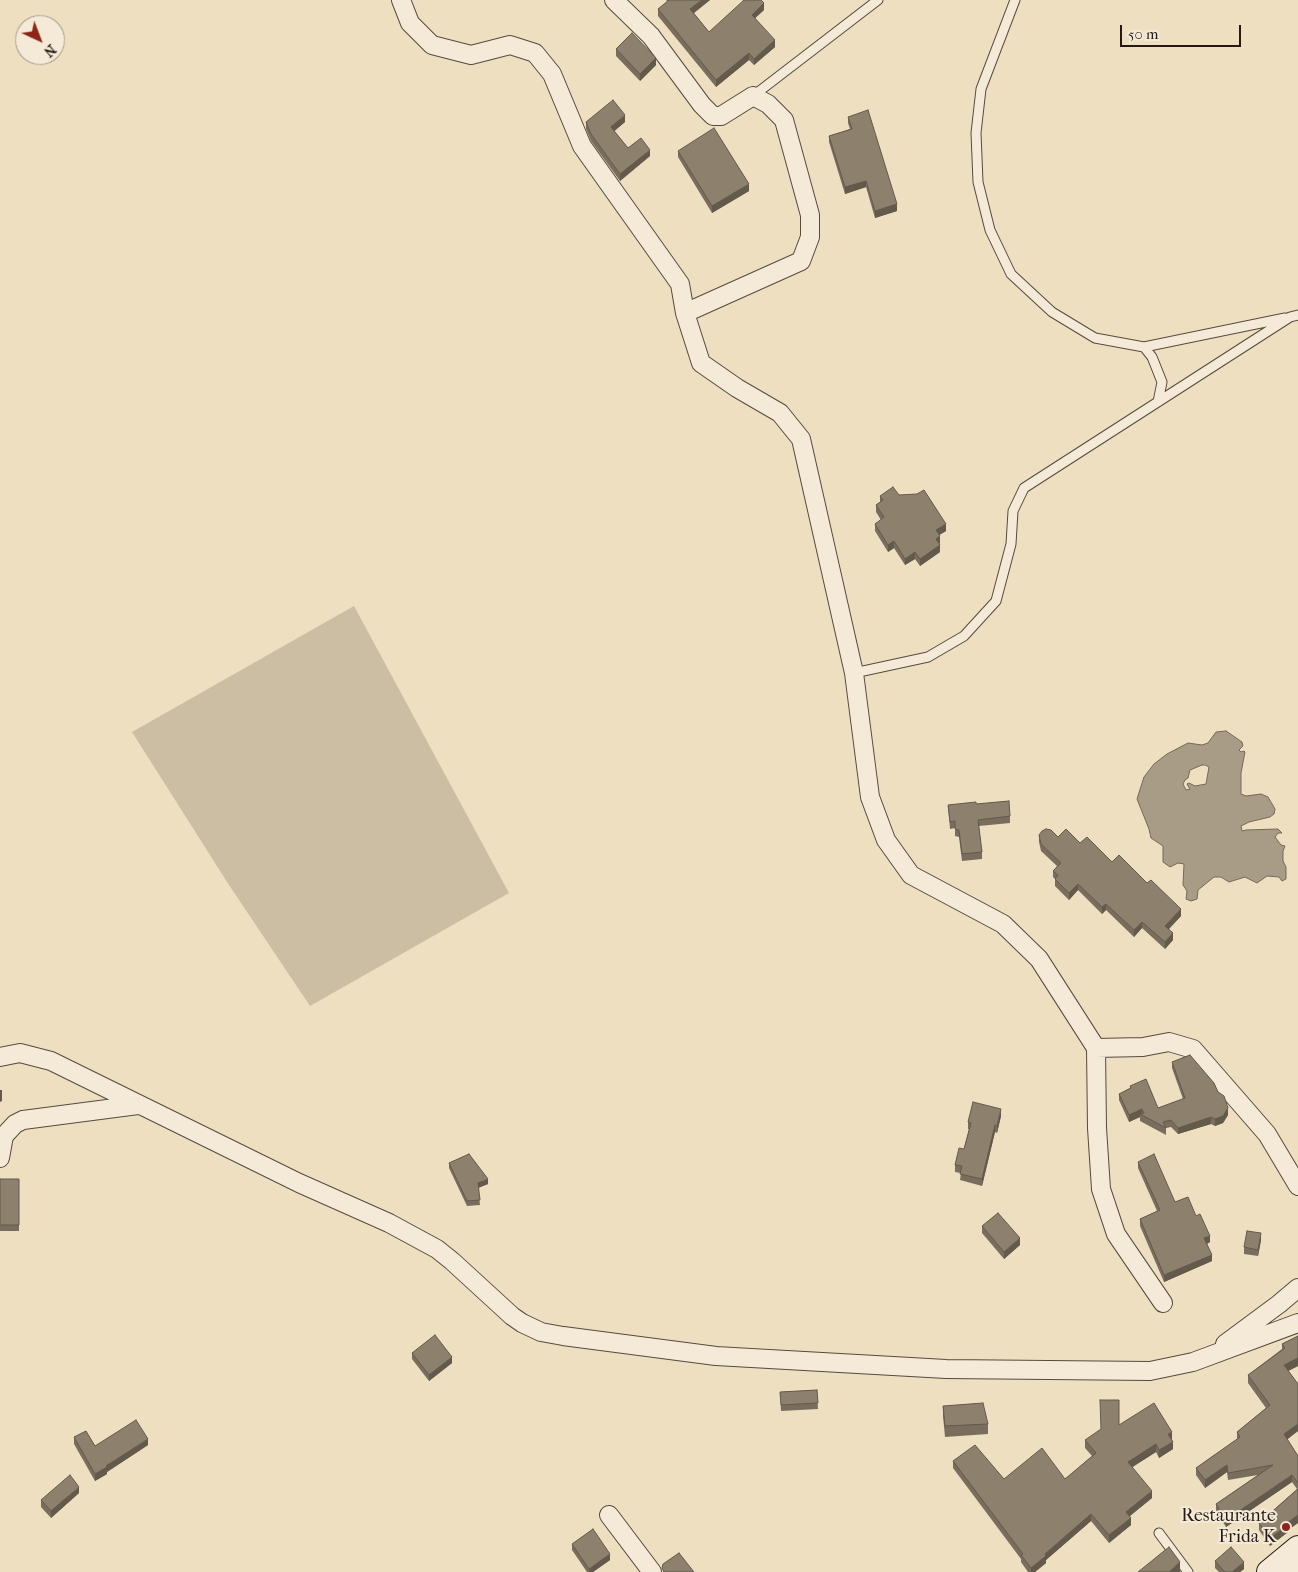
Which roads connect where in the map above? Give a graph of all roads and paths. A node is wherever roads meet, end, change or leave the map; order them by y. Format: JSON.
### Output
{"nodes":[{"id":1,"x":401,"y":0,"type":"edge"},
{"id":2,"x":614,"y":0,"type":"edge"},
{"id":3,"x":878,"y":0,"type":"edge"},
{"id":4,"x":1015,"y":0,"type":"edge"},
{"id":5,"x":753,"y":96,"type":"junction"},
{"id":6,"x":685,"y":313,"type":"junction"},
{"id":7,"x":1294,"y":316,"type":"edge"},
{"id":8,"x":1144,"y":347,"type":"junction"},
{"id":9,"x":1158,"y":402,"type":"junction"},
{"id":10,"x":854,"y":673,"type":"junction"},
{"id":11,"x":1096,"y":1048,"type":"junction"},
{"id":12,"x":0,"y":1058,"type":"edge"},
{"id":13,"x":138,"y":1105,"type":"junction"},
{"id":14,"x":0,"y":1158,"type":"edge"},
{"id":15,"x":1298,"y":1186,"type":"edge"},
{"id":16,"x":1298,"y":1288,"type":"edge"},
{"id":17,"x":1163,"y":1303,"type":"dead end"},
{"id":18,"x":1298,"y":1323,"type":"edge"},
{"id":19,"x":1208,"y":1356,"type":"junction"},
{"id":20,"x":609,"y":1515,"type":"dead end"},
{"id":21,"x":1159,"y":1534,"type":"dead end"},
{"id":22,"x":1295,"y":1559,"type":"edge"},
{"id":23,"x":652,"y":1572,"type":"edge"},
{"id":24,"x":1188,"y":1572,"type":"edge"},
{"id":25,"x":1269,"y":1572,"type":"edge"}],
"edges":[{"from":1,"to":6,"type":"street"},
{"from":2,"to":5,"type":"street"},
{"from":3,"to":5,"type":"lane"},
{"from":4,"to":8,"type":"lane"},
{"from":5,"to":6,"type":"street"},
{"from":6,"to":10,"type":"street"},
{"from":7,"to":8,"type":"lane"},
{"from":7,"to":9,"type":"lane"},
{"from":8,"to":9,"type":"lane"},
{"from":9,"to":10,"type":"lane"},
{"from":10,"to":11,"type":"street"},
{"from":11,"to":15,"type":"street"},
{"from":11,"to":17,"type":"street"},
{"from":12,"to":13,"type":"street"},
{"from":13,"to":14,"type":"street"},
{"from":13,"to":19,"type":"street"},
{"from":16,"to":19,"type":"street"},
{"from":18,"to":19,"type":"street"},
{"from":20,"to":23,"type":"street"},
{"from":21,"to":24,"type":"lane"},
{"from":22,"to":25,"type":"main road"}]}
